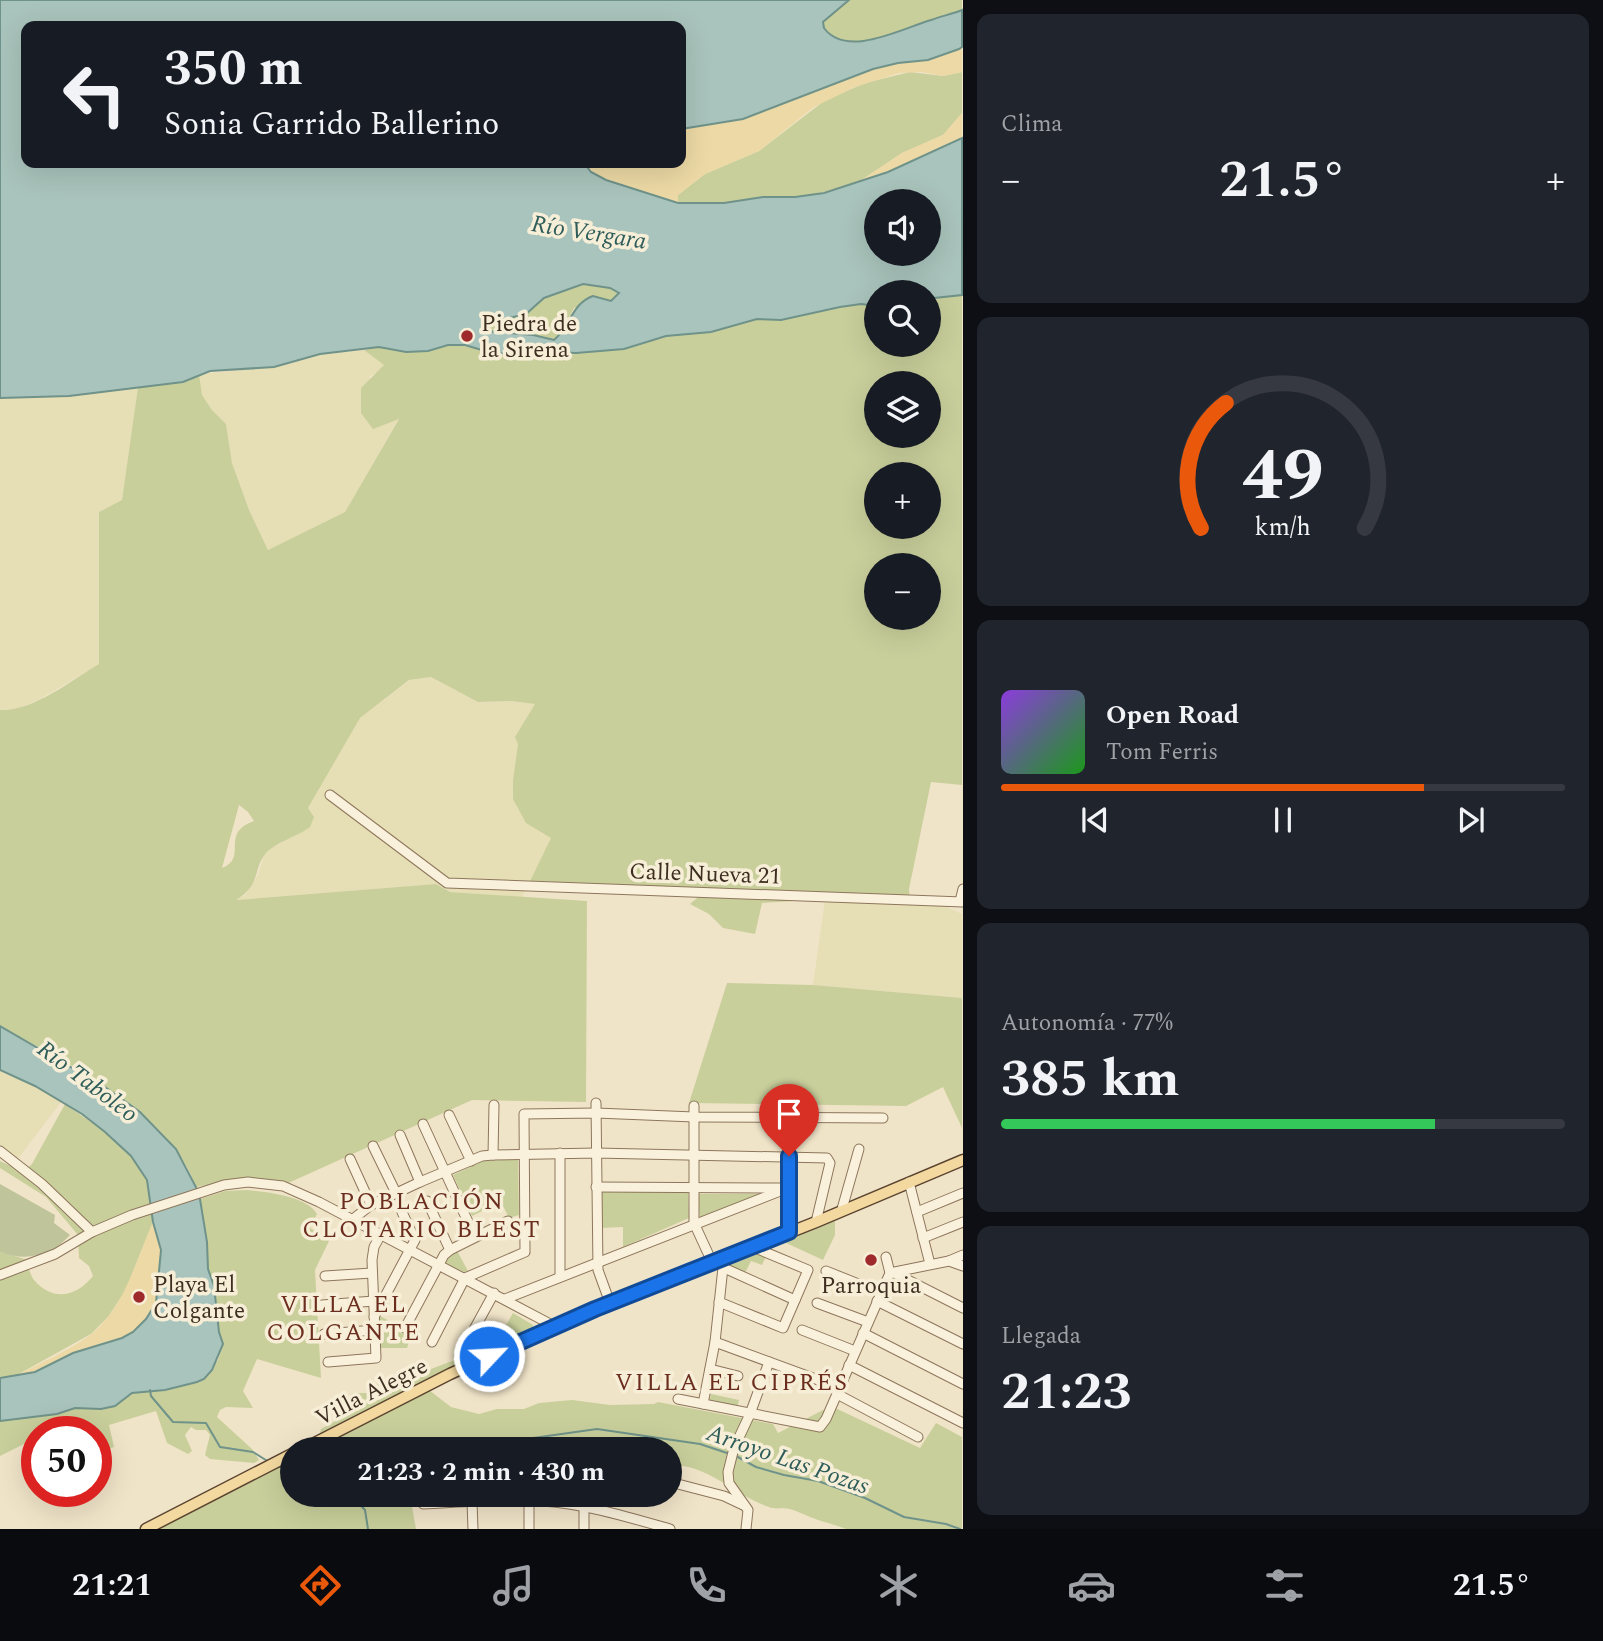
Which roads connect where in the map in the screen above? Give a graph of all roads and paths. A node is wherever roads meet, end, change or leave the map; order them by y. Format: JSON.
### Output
{"nodes":[{"id":1,"x":330,"y":794,"type":"dead end"},
{"id":2,"x":962,"y":889,"type":"edge"},
{"id":3,"x":961,"y":902,"type":"edge"},
{"id":4,"x":494,"y":1105,"type":"dead end"},
{"id":5,"x":694,"y":1105,"type":"dead end"},
{"id":6,"x":596,"y":1108,"type":"junction"},
{"id":7,"x":449,"y":1115,"type":"dead end"},
{"id":8,"x":694,"y":1117,"type":"junction"},
{"id":9,"x":789,"y":1118,"type":"junction"},
{"id":10,"x":883,"y":1118,"type":"dead end"},
{"id":11,"x":423,"y":1124,"type":"dead end"},
{"id":12,"x":400,"y":1135,"type":"dead end"},
{"id":13,"x":373,"y":1146,"type":"dead end"},
{"id":14,"x":859,"y":1149,"type":"dead end"},
{"id":15,"x":0,"y":1151,"type":"edge"},
{"id":16,"x":560,"y":1153,"type":"junction"},
{"id":17,"x":596,"y":1153,"type":"junction"},
{"id":18,"x":494,"y":1154,"type":"junction"},
{"id":19,"x":524,"y":1154,"type":"junction"},
{"id":20,"x":693,"y":1154,"type":"junction"},
{"id":21,"x":789,"y":1156,"type":"junction"},
{"id":22,"x":350,"y":1159,"type":"dead end"},
{"id":23,"x":962,"y":1160,"type":"edge"},
{"id":24,"x":471,"y":1161,"type":"junction"},
{"id":25,"x":445,"y":1171,"type":"junction"},
{"id":26,"x":420,"y":1182,"type":"junction"},
{"id":27,"x":909,"y":1182,"type":"junction"},
{"id":28,"x":596,"y":1187,"type":"junction"},
{"id":29,"x":788,"y":1188,"type":"junction"},
{"id":30,"x":693,"y":1189,"type":"junction"},
{"id":31,"x":396,"y":1193,"type":"junction"},
{"id":32,"x":962,"y":1193,"type":"edge"},
{"id":33,"x":427,"y":1202,"type":"dead end"},
{"id":34,"x":371,"y":1205,"type":"junction"},
{"id":35,"x":842,"y":1209,"type":"junction"},
{"id":36,"x":402,"y":1212,"type":"dead end"},
{"id":37,"x":917,"y":1212,"type":"junction"},
{"id":38,"x":353,"y":1219,"type":"junction"},
{"id":39,"x":508,"y":1221,"type":"dead end"},
{"id":40,"x":816,"y":1222,"type":"junction"},
{"id":41,"x":962,"y":1222,"type":"edge"},
{"id":42,"x":694,"y":1223,"type":"junction"},
{"id":43,"x":92,"y":1232,"type":"junction"},
{"id":44,"x":789,"y":1232,"type":"junction"},
{"id":45,"x":381,"y":1234,"type":"junction"},
{"id":46,"x":475,"y":1237,"type":"junction"},
{"id":47,"x":923,"y":1238,"type":"junction"},
{"id":48,"x":753,"y":1247,"type":"junction"},
{"id":49,"x":412,"y":1250,"type":"junction"},
{"id":50,"x":450,"y":1250,"type":"junction"},
{"id":51,"x":962,"y":1255,"type":"edge"},
{"id":52,"x":886,"y":1257,"type":"dead end"},
{"id":53,"x":598,"y":1261,"type":"junction"},
{"id":54,"x":949,"y":1261,"type":"junction"},
{"id":55,"x":712,"y":1262,"type":"junction"},
{"id":56,"x":724,"y":1263,"type":"junction"},
{"id":57,"x":438,"y":1264,"type":"junction"},
{"id":58,"x":930,"y":1264,"type":"junction"},
{"id":59,"x":962,"y":1266,"type":"edge"},
{"id":60,"x":826,"y":1271,"type":"dead end"},
{"id":61,"x":372,"y":1273,"type":"junction"},
{"id":62,"x":892,"y":1273,"type":"junction"},
{"id":63,"x":0,"y":1275,"type":"edge"},
{"id":64,"x":325,"y":1276,"type":"dead end"},
{"id":65,"x":560,"y":1276,"type":"junction"},
{"id":66,"x":465,"y":1278,"type":"junction"},
{"id":67,"x":494,"y":1293,"type":"junction"},
{"id":68,"x":879,"y":1297,"type":"junction"},
{"id":69,"x":505,"y":1299,"type":"junction"},
{"id":70,"x":795,"y":1300,"type":"junction"},
{"id":71,"x":374,"y":1301,"type":"junction"},
{"id":72,"x":719,"y":1302,"type":"junction"},
{"id":73,"x":610,"y":1303,"type":"junction"},
{"id":74,"x":817,"y":1303,"type":"dead end"},
{"id":75,"x":322,"y":1305,"type":"dead end"},
{"id":76,"x":962,"y":1308,"type":"edge"},
{"id":77,"x":374,"y":1317,"type":"junction"},
{"id":78,"x":868,"y":1322,"type":"junction"},
{"id":79,"x":554,"y":1326,"type":"junction"},
{"id":80,"x":405,"y":1328,"type":"dead end"},
{"id":81,"x":375,"y":1330,"type":"junction"},
{"id":82,"x":803,"y":1330,"type":"dead end"},
{"id":83,"x":863,"y":1333,"type":"junction"},
{"id":84,"x":324,"y":1334,"type":"dead end"},
{"id":85,"x":432,"y":1342,"type":"dead end"},
{"id":86,"x":715,"y":1342,"type":"junction"},
{"id":87,"x":962,"y":1344,"type":"edge"},
{"id":88,"x":855,"y":1351,"type":"junction"},
{"id":89,"x":460,"y":1357,"type":"dead end"},
{"id":90,"x":328,"y":1362,"type":"dead end"},
{"id":91,"x":769,"y":1362,"type":"junction"},
{"id":92,"x":849,"y":1365,"type":"junction"},
{"id":93,"x":710,"y":1369,"type":"junction"},
{"id":94,"x":738,"y":1376,"type":"dead end"},
{"id":95,"x":962,"y":1384,"type":"edge"},
{"id":96,"x":838,"y":1391,"type":"junction"},
{"id":97,"x":678,"y":1399,"type":"dead end"},
{"id":98,"x":703,"y":1404,"type":"junction"},
{"id":99,"x":750,"y":1414,"type":"junction"},
{"id":100,"x":962,"y":1423,"type":"edge"},
{"id":101,"x":327,"y":1437,"type":"edge"},
{"id":102,"x":918,"y":1437,"type":"dead end"},
{"id":103,"x":280,"y":1460,"type":"edge"},
{"id":104,"x":682,"y":1485,"type":"edge"},
{"id":105,"x":744,"y":1505,"type":"junction"},
{"id":106,"x":472,"y":1507,"type":"edge"},
{"id":107,"x":529,"y":1507,"type":"edge"},
{"id":108,"x":584,"y":1507,"type":"edge"},
{"id":109,"x":588,"y":1507,"type":"edge"},
{"id":110,"x":146,"y":1529,"type":"edge"},
{"id":111,"x":472,"y":1529,"type":"edge"},
{"id":112,"x":529,"y":1529,"type":"edge"},
{"id":113,"x":584,"y":1529,"type":"edge"},
{"id":114,"x":670,"y":1529,"type":"edge"},
{"id":115,"x":746,"y":1529,"type":"edge"}],
"edges":[{"from":1,"to":3,"type":"street","name":"Calle Nueva 21"},
{"from":2,"to":3,"type":"street"},
{"from":4,"to":18,"type":"street"},
{"from":5,"to":8,"type":"street"},
{"from":6,"to":8,"type":"street"},
{"from":6,"to":17,"type":"street"},
{"from":6,"to":19,"type":"street"},
{"from":7,"to":24,"type":"street"},
{"from":8,"to":9,"type":"street"},
{"from":8,"to":20,"type":"street"},
{"from":9,"to":10,"type":"street"},
{"from":9,"to":21,"type":"street"},
{"from":11,"to":25,"type":"street"},
{"from":12,"to":26,"type":"street"},
{"from":13,"to":31,"type":"street"},
{"from":14,"to":35,"type":"street"},
{"from":15,"to":43,"type":"street"},
{"from":16,"to":17,"type":"street"},
{"from":16,"to":19,"type":"street"},
{"from":16,"to":65,"type":"street"},
{"from":17,"to":20,"type":"street"},
{"from":17,"to":28,"type":"street"},
{"from":18,"to":19,"type":"street"},
{"from":18,"to":24,"type":"street"},
{"from":19,"to":66,"type":"street"},
{"from":20,"to":21,"type":"street"},
{"from":20,"to":30,"type":"street"},
{"from":21,"to":29,"type":"street"},
{"from":21,"to":40,"type":"street"},
{"from":22,"to":34,"type":"street"},
{"from":23,"to":27,"type":"main road","name":"Villa Alegre"},
{"from":24,"to":25,"type":"street"},
{"from":25,"to":26,"type":"street"},
{"from":25,"to":46,"type":"street"},
{"from":26,"to":31,"type":"street"},
{"from":27,"to":35,"type":"main road","name":"Villa Alegre"},
{"from":27,"to":37,"type":"street"},
{"from":28,"to":30,"type":"street"},
{"from":28,"to":53,"type":"street"},
{"from":29,"to":30,"type":"street"},
{"from":29,"to":42,"type":"street"},
{"from":29,"to":44,"type":"street"},
{"from":30,"to":42,"type":"street"},
{"from":31,"to":34,"type":"street"},
{"from":32,"to":37,"type":"street"},
{"from":33,"to":50,"type":"street"},
{"from":34,"to":38,"type":"street"},
{"from":35,"to":40,"type":"main road","name":"Villa Alegre"},
{"from":36,"to":49,"type":"street"},
{"from":37,"to":47,"type":"street"},
{"from":38,"to":43,"type":"street"},
{"from":38,"to":45,"type":"street"},
{"from":39,"to":46,"type":"street"},
{"from":40,"to":44,"type":"main road","name":"Villa Alegre"},
{"from":41,"to":47,"type":"street"},
{"from":42,"to":53,"type":"street"},
{"from":42,"to":55,"type":"street"},
{"from":43,"to":63,"type":"street"},
{"from":44,"to":48,"type":"main road","name":"Villa Alegre"},
{"from":45,"to":49,"type":"street"},
{"from":45,"to":61,"type":"street"},
{"from":46,"to":50,"type":"street"},
{"from":47,"to":58,"type":"street"},
{"from":48,"to":56,"type":"main road","name":"Villa Alegre"},
{"from":48,"to":70,"type":"street"},
{"from":49,"to":57,"type":"street"},
{"from":49,"to":77,"type":"street"},
{"from":50,"to":57,"type":"street"},
{"from":51,"to":54,"type":"street"},
{"from":52,"to":62,"type":"street"},
{"from":53,"to":65,"type":"street"},
{"from":53,"to":73,"type":"street"},
{"from":54,"to":58,"type":"street"},
{"from":54,"to":59,"type":"street"},
{"from":55,"to":56,"type":"main road","name":"Villa Alegre"},
{"from":55,"to":73,"type":"main road","name":"Villa Alegre"},
{"from":56,"to":70,"type":"street"},
{"from":56,"to":72,"type":"street"},
{"from":57,"to":66,"type":"street"},
{"from":57,"to":80,"type":"street"},
{"from":58,"to":62,"type":"street"},
{"from":60,"to":68,"type":"street"},
{"from":61,"to":64,"type":"street"},
{"from":61,"to":71,"type":"street"},
{"from":62,"to":68,"type":"street"},
{"from":62,"to":76,"type":"street"},
{"from":65,"to":69,"type":"street"},
{"from":66,"to":67,"type":"street"},
{"from":66,"to":85,"type":"street"},
{"from":67,"to":69,"type":"street"},
{"from":67,"to":89,"type":"street"},
{"from":68,"to":78,"type":"street"},
{"from":68,"to":87,"type":"street"},
{"from":69,"to":79,"type":"street"},
{"from":70,"to":72,"type":"street"},
{"from":71,"to":75,"type":"street"},
{"from":71,"to":77,"type":"street"},
{"from":72,"to":86,"type":"street"},
{"from":73,"to":79,"type":"main road","name":"Villa Alegre"},
{"from":74,"to":78,"type":"street"},
{"from":77,"to":81,"type":"street"},
{"from":78,"to":83,"type":"street"},
{"from":79,"to":101,"type":"main road","name":"Villa Alegre"},
{"from":81,"to":84,"type":"street"},
{"from":81,"to":90,"type":"street"},
{"from":82,"to":88,"type":"street"},
{"from":83,"to":88,"type":"street"},
{"from":83,"to":95,"type":"street"},
{"from":86,"to":91,"type":"street"},
{"from":86,"to":93,"type":"street"},
{"from":88,"to":92,"type":"street"},
{"from":91,"to":96,"type":"street"},
{"from":91,"to":99,"type":"street"},
{"from":92,"to":96,"type":"street"},
{"from":92,"to":100,"type":"street"},
{"from":93,"to":94,"type":"street"},
{"from":93,"to":98,"type":"street"},
{"from":96,"to":99,"type":"street"},
{"from":96,"to":102,"type":"street"},
{"from":97,"to":98,"type":"street"},
{"from":98,"to":99,"type":"street"},
{"from":99,"to":105,"type":"street"},
{"from":103,"to":110,"type":"main road"},
{"from":104,"to":105,"type":"street"},
{"from":105,"to":115,"type":"street"},
{"from":106,"to":111,"type":"street"},
{"from":107,"to":112,"type":"street"},
{"from":108,"to":113,"type":"street"},
{"from":109,"to":114,"type":"street"}]}
